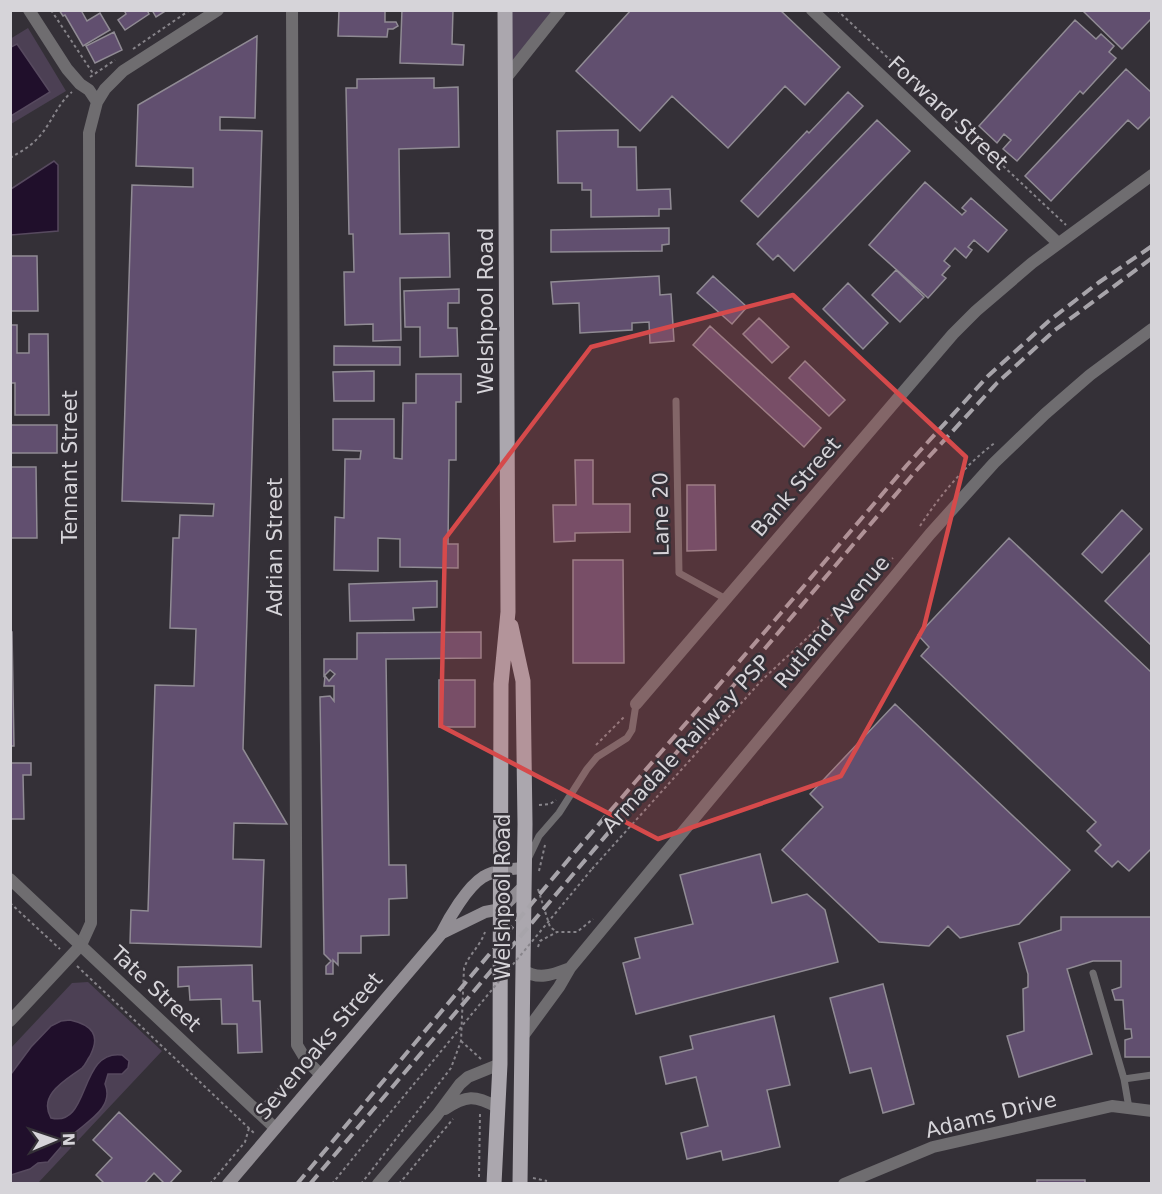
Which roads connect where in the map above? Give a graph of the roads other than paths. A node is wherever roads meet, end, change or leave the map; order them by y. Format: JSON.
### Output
{"nodes":[{"id":1,"x":29,"y":10,"type":"edge"},
{"id":2,"x":218,"y":10,"type":"edge"},
{"id":3,"x":292,"y":10,"type":"edge"},
{"id":4,"x":505,"y":10,"type":"edge"},
{"id":5,"x":560,"y":10,"type":"edge"},
{"id":6,"x":812,"y":10,"type":"edge"},
{"id":7,"x":506,"y":78,"type":"junction"},
{"id":8,"x":97,"y":102,"type":"junction"},
{"id":9,"x":1152,"y":175,"type":"edge"},
{"id":10,"x":1058,"y":243,"type":"junction"},
{"id":11,"x":1152,"y":329,"type":"edge"},
{"id":12,"x":676,"y":401,"type":"dead end"},
{"id":13,"x":726,"y":599,"type":"junction"},
{"id":14,"x":508,"y":612,"type":"junction"},
{"id":15,"x":636,"y":704,"type":"joint"},
{"id":16,"x":524,"y":868,"type":"junction"},
{"id":17,"x":501,"y":870,"type":"junction"},
{"id":18,"x":10,"y":879,"type":"edge"},
{"id":19,"x":530,"y":885,"type":"junction"},
{"id":20,"x":501,"y":909,"type":"junction"},
{"id":21,"x":441,"y":934,"type":"junction"},
{"id":22,"x":81,"y":945,"type":"junction"},
{"id":23,"x":570,"y":968,"type":"junction"},
{"id":24,"x":523,"y":970,"type":"junction"},
{"id":25,"x":1093,"y":973,"type":"dead end"},
{"id":26,"x":10,"y":1021,"type":"edge"},
{"id":27,"x":523,"y":1036,"type":"junction"},
{"id":28,"x":500,"y":1065,"type":"junction"},
{"id":29,"x":320,"y":1074,"type":"junction"},
{"id":30,"x":1152,"y":1076,"type":"edge"},
{"id":31,"x":1124,"y":1078,"type":"junction"},
{"id":32,"x":497,"y":1107,"type":"junction"},
{"id":33,"x":1129,"y":1108,"type":"junction"},
{"id":34,"x":1152,"y":1112,"type":"edge"},
{"id":35,"x":436,"y":1114,"type":"junction"},
{"id":36,"x":275,"y":1128,"type":"junction"},
{"id":37,"x":228,"y":1184,"type":"edge"},
{"id":38,"x":378,"y":1184,"type":"edge"},
{"id":39,"x":494,"y":1184,"type":"edge"},
{"id":40,"x":520,"y":1184,"type":"edge"},
{"id":41,"x":844,"y":1184,"type":"edge"}],
"edges":[{"from":1,"to":8,"type":"street"},
{"from":2,"to":8,"type":"street"},
{"from":3,"to":29,"type":"street","name":"Adrian Street"},
{"from":4,"to":7,"type":"main road","name":"Welshpool Road"},
{"from":5,"to":7,"type":"street"},
{"from":6,"to":10,"type":"street","name":"Forward Street"},
{"from":7,"to":14,"type":"main road","name":"Welshpool Road"},
{"from":8,"to":22,"type":"street","name":"Tennant Street"},
{"from":9,"to":10,"type":"street","name":"Bank Street"},
{"from":10,"to":13,"type":"street","name":"Bank Street"},
{"from":11,"to":23,"type":"street","name":"Rutland Avenue"},
{"from":12,"to":13,"type":"lane","name":"Lane 20"},
{"from":13,"to":15,"type":"street","name":"Bank Street"},
{"from":14,"to":16,"type":"main road","name":"Welshpool Road"},
{"from":14,"to":17,"type":"main road","name":"Welshpool Road"},
{"from":15,"to":16,"type":"lane","name":"Bank Street"},
{"from":16,"to":17,"type":"main road","name":"Sevenoaks Street"},
{"from":16,"to":19,"type":"main road","name":"Welshpool Road"},
{"from":17,"to":20,"type":"main road","name":"Welshpool Road"},
{"from":17,"to":21,"type":"main road","name":"Sevenoaks Street"},
{"from":18,"to":22,"type":"street","name":"Tate Street"},
{"from":19,"to":20,"type":"main road","name":"Sevenoaks Street"},
{"from":19,"to":24,"type":"main road","name":"Welshpool Road"},
{"from":20,"to":21,"type":"main road","name":"Sevenoaks Street"},
{"from":20,"to":28,"type":"main road","name":"Welshpool Road"},
{"from":21,"to":29,"type":"main road","name":"Sevenoaks Street"},
{"from":22,"to":26,"type":"street"},
{"from":22,"to":36,"type":"street","name":"Tate Street"},
{"from":23,"to":24,"type":"street"},
{"from":23,"to":27,"type":"street","name":"Rutland Avenue"},
{"from":24,"to":27,"type":"main road","name":"Welshpool Road"},
{"from":25,"to":31,"type":"lane"},
{"from":27,"to":40,"type":"main road","name":"Welshpool Road"},
{"from":28,"to":32,"type":"main road","name":"Welshpool Road"},
{"from":28,"to":35,"type":"street"},
{"from":29,"to":36,"type":"main road","name":"Sevenoaks Street"},
{"from":30,"to":31,"type":"lane"},
{"from":31,"to":33,"type":"lane"},
{"from":32,"to":35,"type":"street"},
{"from":32,"to":39,"type":"main road","name":"Welshpool Road"},
{"from":33,"to":34,"type":"street","name":"Adams Drive"},
{"from":33,"to":41,"type":"street","name":"Adams Drive"},
{"from":35,"to":38,"type":"street"},
{"from":36,"to":37,"type":"main road","name":"Sevenoaks Street"}]}
